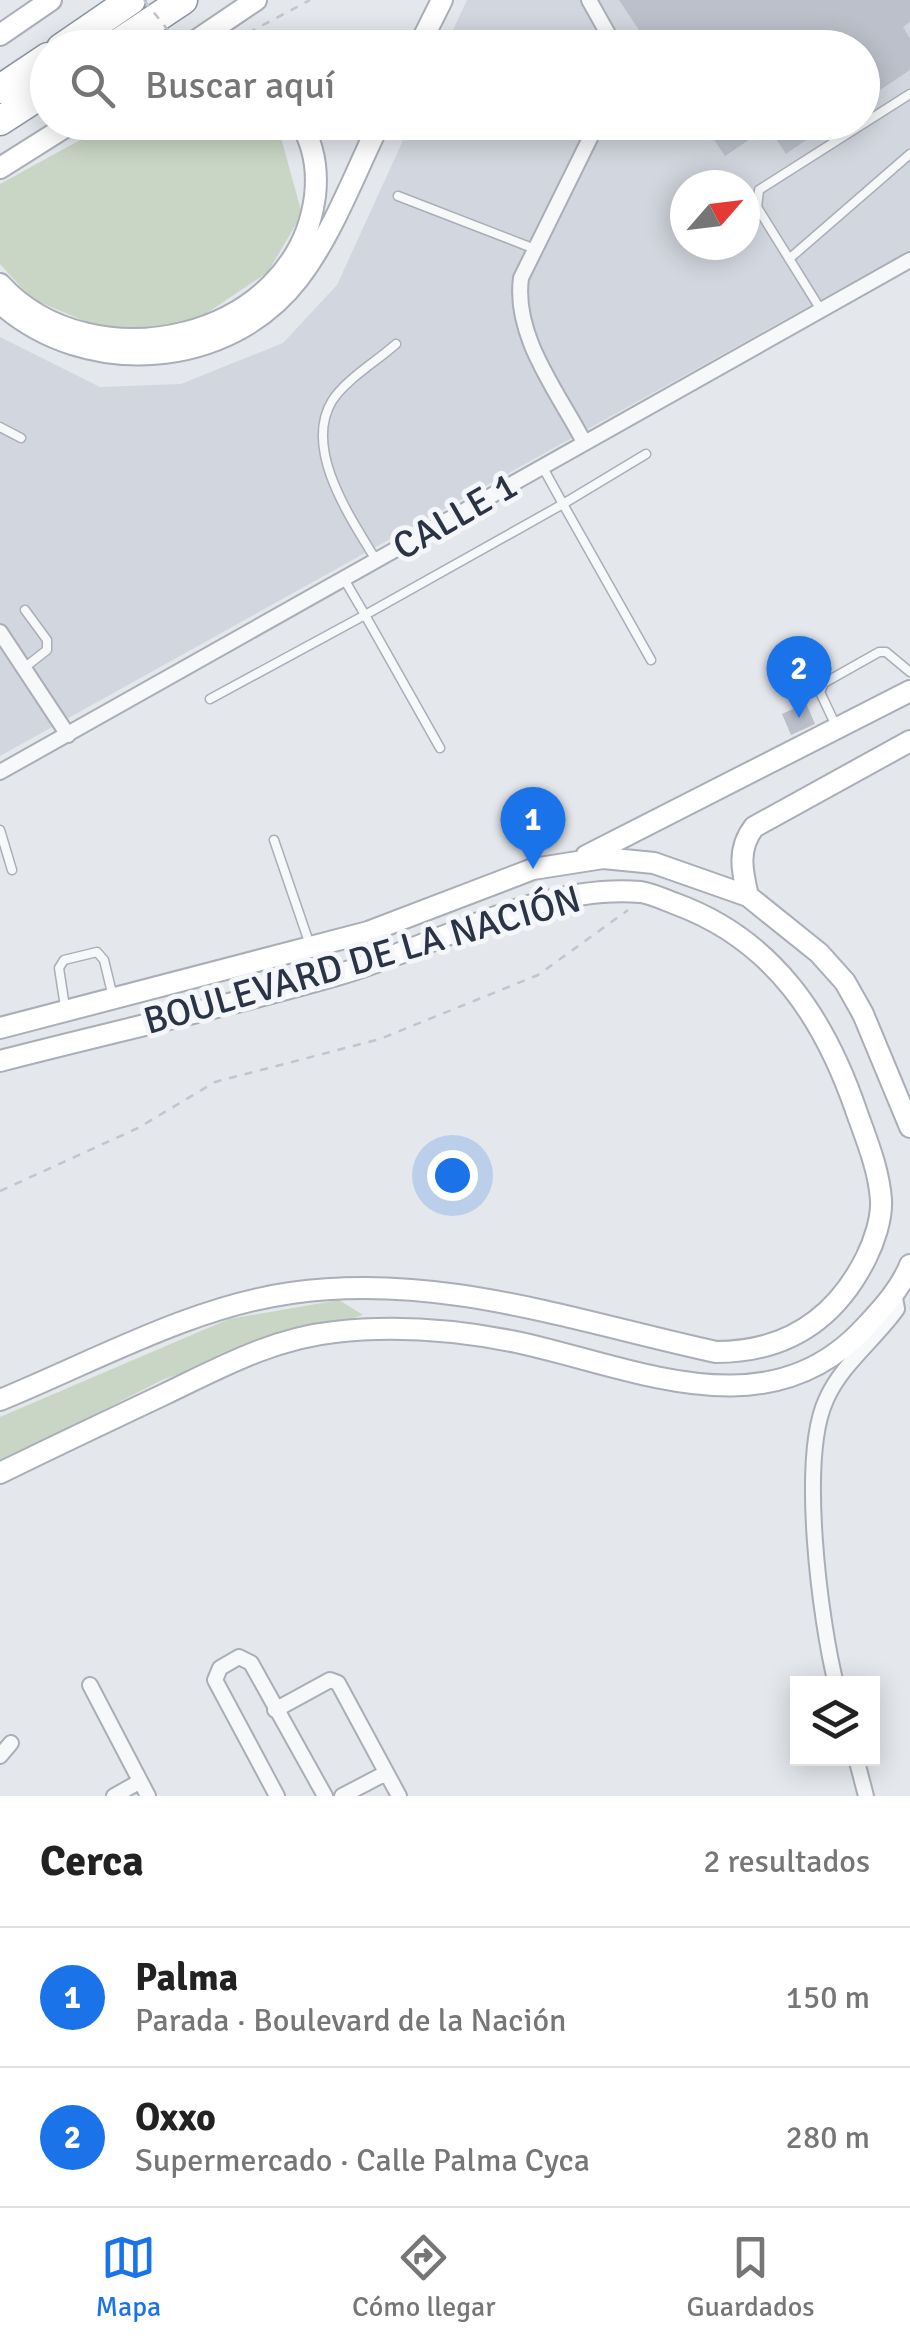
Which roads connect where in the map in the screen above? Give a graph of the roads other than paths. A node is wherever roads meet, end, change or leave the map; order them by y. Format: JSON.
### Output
{"nodes":[{"id":1,"x":51,"y":0,"type":"edge"},
{"id":2,"x":132,"y":0,"type":"edge"},
{"id":3,"x":182,"y":0,"type":"edge"},
{"id":4,"x":256,"y":0,"type":"edge"},
{"id":5,"x":442,"y":0,"type":"edge"},
{"id":6,"x":590,"y":0,"type":"edge"},
{"id":7,"x":88,"y":30,"type":"edge"},
{"id":8,"x":138,"y":30,"type":"edge"},
{"id":9,"x":210,"y":30,"type":"edge"},
{"id":10,"x":427,"y":30,"type":"edge"},
{"id":11,"x":606,"y":30,"type":"edge"},
{"id":12,"x":0,"y":35,"type":"edge"},
{"id":13,"x":30,"y":68,"type":"edge"},
{"id":14,"x":0,"y":88,"type":"edge"},
{"id":15,"x":910,"y":94,"type":"edge"},
{"id":16,"x":30,"y":102,"type":"edge"},
{"id":17,"x":880,"y":113,"type":"edge"},
{"id":18,"x":0,"y":121,"type":"edge"},
{"id":19,"x":44,"y":140,"type":"edge"},
{"id":20,"x":309,"y":140,"type":"edge"},
{"id":21,"x":371,"y":140,"type":"edge"},
{"id":22,"x":589,"y":140,"type":"edge"},
{"id":23,"x":838,"y":140,"type":"edge"},
{"id":24,"x":910,"y":154,"type":"edge"},
{"id":25,"x":0,"y":168,"type":"edge"},
{"id":26,"x":398,"y":196,"type":"dead end"},
{"id":27,"x":535,"y":248,"type":"junction"},
{"id":28,"x":789,"y":259,"type":"junction"},
{"id":29,"x":910,"y":260,"type":"edge"},
{"id":30,"x":0,"y":284,"type":"edge"},
{"id":31,"x":0,"y":304,"type":"edge"},
{"id":32,"x":821,"y":310,"type":"junction"},
{"id":33,"x":396,"y":344,"type":"dead end"},
{"id":34,"x":0,"y":426,"type":"edge"},
{"id":35,"x":21,"y":438,"type":"dead end"},
{"id":36,"x":584,"y":442,"type":"junction"},
{"id":37,"x":646,"y":454,"type":"dead end"},
{"id":38,"x":542,"y":466,"type":"junction"},
{"id":39,"x":564,"y":504,"type":"junction"},
{"id":40,"x":376,"y":560,"type":"junction"},
{"id":41,"x":344,"y":578,"type":"junction"},
{"id":42,"x":25,"y":610,"type":"dead end"},
{"id":43,"x":365,"y":616,"type":"junction"},
{"id":44,"x":0,"y":632,"type":"edge"},
{"id":45,"x":651,"y":660,"type":"dead end"},
{"id":46,"x":24,"y":668,"type":"junction"},
{"id":47,"x":910,"y":672,"type":"edge"},
{"id":48,"x":910,"y":691,"type":"edge"},
{"id":49,"x":210,"y":700,"type":"dead end"},
{"id":50,"x":837,"y":728,"type":"junction"},
{"id":51,"x":68,"y":734,"type":"junction"},
{"id":52,"x":910,"y":742,"type":"edge"},
{"id":53,"x":440,"y":748,"type":"dead end"},
{"id":54,"x":0,"y":772,"type":"edge"},
{"id":55,"x":0,"y":830,"type":"edge"},
{"id":56,"x":274,"y":840,"type":"dead end"},
{"id":57,"x":575,"y":861,"type":"junction"},
{"id":58,"x":12,"y":870,"type":"dead end"},
{"id":59,"x":748,"y":896,"type":"junction"},
{"id":60,"x":311,"y":949,"type":"junction"},
{"id":61,"x":113,"y":1000,"type":"junction"},
{"id":62,"x":66,"y":1012,"type":"junction"},
{"id":63,"x":0,"y":1028,"type":"edge"},
{"id":64,"x":121,"y":1030,"type":"junction"},
{"id":65,"x":0,"y":1061,"type":"edge"},
{"id":66,"x":910,"y":1127,"type":"edge"},
{"id":67,"x":910,"y":1265,"type":"edge"},
{"id":68,"x":894,"y":1292,"type":"junction"},
{"id":69,"x":0,"y":1400,"type":"edge"},
{"id":70,"x":0,"y":1473,"type":"edge"},
{"id":71,"x":835,"y":1676,"type":"edge"},
{"id":72,"x":90,"y":1685,"type":"dead end"},
{"id":73,"x":275,"y":1710,"type":"junction"},
{"id":74,"x":10,"y":1743,"type":"dead end"},
{"id":75,"x":0,"y":1756,"type":"edge"},
{"id":76,"x":858,"y":1766,"type":"edge"},
{"id":77,"x":386,"y":1773,"type":"junction"},
{"id":78,"x":140,"y":1782,"type":"junction"},
{"id":79,"x":114,"y":1796,"type":"edge"},
{"id":80,"x":148,"y":1796,"type":"edge"},
{"id":81,"x":277,"y":1796,"type":"edge"},
{"id":82,"x":325,"y":1796,"type":"edge"},
{"id":83,"x":342,"y":1796,"type":"edge"},
{"id":84,"x":398,"y":1796,"type":"edge"},
{"id":85,"x":866,"y":1796,"type":"edge"}],
"edges":[{"from":1,"to":12,"type":"main road"},
{"from":2,"to":7,"type":"highway"},
{"from":3,"to":8,"type":"highway"},
{"from":4,"to":9,"type":"main road"},
{"from":5,"to":10,"type":"main road"},
{"from":6,"to":11,"type":"street"},
{"from":13,"to":14,"type":"highway"},
{"from":15,"to":17,"type":"lane"},
{"from":16,"to":18,"type":"highway"},
{"from":19,"to":25,"type":"main road"},
{"from":20,"to":30,"type":"main road"},
{"from":21,"to":31,"type":"main road"},
{"from":22,"to":27,"type":"street"},
{"from":23,"to":28,"type":"lane"},
{"from":24,"to":28,"type":"lane"},
{"from":26,"to":27,"type":"lane"},
{"from":27,"to":36,"type":"street"},
{"from":28,"to":32,"type":"lane"},
{"from":29,"to":32,"type":"street","name":"CALLE 1"},
{"from":32,"to":36,"type":"street","name":"CALLE 1"},
{"from":33,"to":40,"type":"lane"},
{"from":34,"to":35,"type":"lane"},
{"from":36,"to":38,"type":"street","name":"CALLE 1"},
{"from":37,"to":39,"type":"lane"},
{"from":38,"to":39,"type":"lane"},
{"from":38,"to":40,"type":"street","name":"CALLE 1"},
{"from":39,"to":43,"type":"lane"},
{"from":39,"to":45,"type":"lane"},
{"from":40,"to":41,"type":"street","name":"CALLE 1"},
{"from":41,"to":43,"type":"lane"},
{"from":41,"to":51,"type":"street","name":"CALLE 1"},
{"from":42,"to":46,"type":"lane"},
{"from":43,"to":49,"type":"lane"},
{"from":43,"to":53,"type":"lane"},
{"from":44,"to":46,"type":"street"},
{"from":46,"to":51,"type":"street"},
{"from":47,"to":50,"type":"lane"},
{"from":48,"to":50,"type":"main road"},
{"from":50,"to":57,"type":"main road"},
{"from":51,"to":54,"type":"street","name":"CALLE 1"},
{"from":52,"to":59,"type":"main road"},
{"from":55,"to":58,"type":"lane"},
{"from":56,"to":60,"type":"lane"},
{"from":57,"to":59,"type":"main road","name":"BOULEVARD DE LA NACIÓN"},
{"from":57,"to":60,"type":"main road","name":"BOULEVARD DE LA NACIÓN"},
{"from":59,"to":66,"type":"main road","name":"BOULEVARD DE LA NACIÓN"},
{"from":60,"to":61,"type":"main road","name":"BOULEVARD DE LA NACIÓN"},
{"from":61,"to":62,"type":"main road","name":"BOULEVARD DE LA NACIÓN"},
{"from":61,"to":62,"type":"lane"},
{"from":61,"to":64,"type":"main road"},
{"from":62,"to":63,"type":"main road","name":"BOULEVARD DE LA NACIÓN"},
{"from":64,"to":65,"type":"main road","name":"BOULEVARD DE LA NACIÓN"},
{"from":64,"to":69,"type":"main road","name":"BOULEVARD DE LA NACIÓN"},
{"from":67,"to":68,"type":"main road"},
{"from":68,"to":70,"type":"main road"},
{"from":68,"to":71,"type":"street"},
{"from":72,"to":78,"type":"street"},
{"from":73,"to":77,"type":"street"},
{"from":73,"to":81,"type":"street"},
{"from":73,"to":82,"type":"street"},
{"from":74,"to":75,"type":"street"},
{"from":76,"to":85,"type":"street"},
{"from":77,"to":83,"type":"street"},
{"from":77,"to":84,"type":"street"},
{"from":78,"to":79,"type":"street"},
{"from":78,"to":80,"type":"street"}]}
